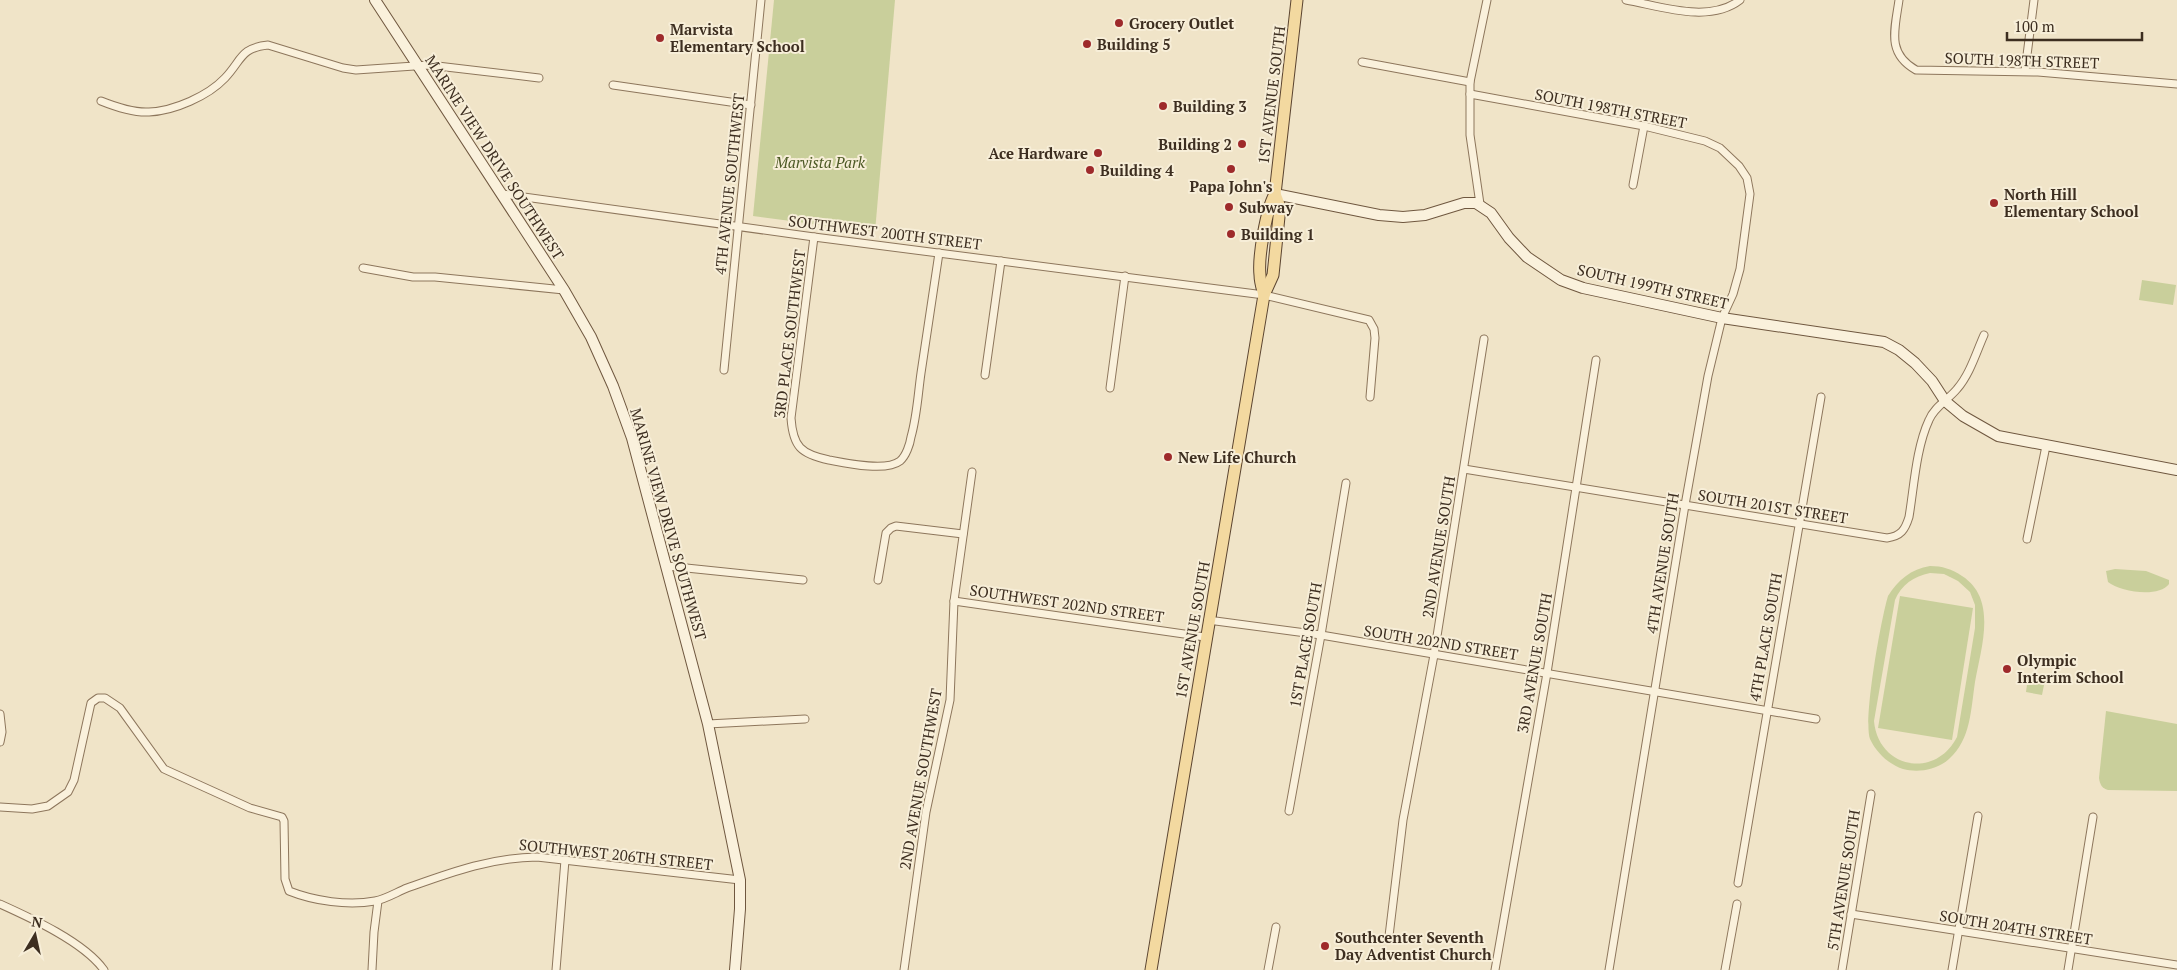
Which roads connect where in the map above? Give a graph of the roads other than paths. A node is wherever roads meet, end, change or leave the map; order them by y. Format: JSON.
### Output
{"nodes":[{"id":1,"x":375,"y":0,"type":"edge"},
{"id":2,"x":761,"y":0,"type":"edge"},
{"id":3,"x":1297,"y":0,"type":"edge"},
{"id":4,"x":1487,"y":0,"type":"edge"},
{"id":5,"x":1626,"y":0,"type":"edge"},
{"id":6,"x":1740,"y":0,"type":"edge"},
{"id":7,"x":1899,"y":0,"type":"edge"},
{"id":8,"x":2034,"y":0,"type":"edge"},
{"id":9,"x":1362,"y":62,"type":"dead end"},
{"id":10,"x":416,"y":66,"type":"junction"},
{"id":11,"x":2025,"y":71,"type":"junction"},
{"id":12,"x":539,"y":78,"type":"dead end"},
{"id":13,"x":1470,"y":82,"type":"junction"},
{"id":14,"x":2177,"y":84,"type":"edge"},
{"id":15,"x":613,"y":85,"type":"dead end"},
{"id":16,"x":1470,"y":94,"type":"junction"},
{"id":17,"x":101,"y":101,"type":"dead end"},
{"id":18,"x":751,"y":105,"type":"junction"},
{"id":19,"x":1644,"y":126,"type":"junction"},
{"id":20,"x":1740,"y":166,"type":"joint"},
{"id":21,"x":1633,"y":185,"type":"dead end"},
{"id":22,"x":503,"y":194,"type":"junction"},
{"id":23,"x":1275,"y":194,"type":"junction"},
{"id":24,"x":1480,"y":204,"type":"junction"},
{"id":25,"x":740,"y":226,"type":"junction"},
{"id":26,"x":814,"y":237,"type":"junction"},
{"id":27,"x":939,"y":253,"type":"junction"},
{"id":28,"x":1001,"y":260,"type":"junction"},
{"id":29,"x":363,"y":268,"type":"dead end"},
{"id":30,"x":1125,"y":276,"type":"junction"},
{"id":31,"x":564,"y":290,"type":"junction"},
{"id":32,"x":1264,"y":295,"type":"junction"},
{"id":33,"x":1722,"y":318,"type":"junction"},
{"id":34,"x":1984,"y":335,"type":"dead end"},
{"id":35,"x":1484,"y":339,"type":"dead end"},
{"id":36,"x":1596,"y":360,"type":"dead end"},
{"id":37,"x":724,"y":370,"type":"dead end"},
{"id":38,"x":985,"y":375,"type":"dead end"},
{"id":39,"x":1110,"y":388,"type":"dead end"},
{"id":40,"x":1370,"y":397,"type":"dead end"},
{"id":41,"x":1820,"y":397,"type":"dead end"},
{"id":42,"x":1945,"y":401,"type":"junction"},
{"id":43,"x":2046,"y":446,"type":"junction"},
{"id":44,"x":1464,"y":469,"type":"junction"},
{"id":45,"x":2177,"y":470,"type":"edge"},
{"id":46,"x":972,"y":472,"type":"dead end"},
{"id":47,"x":1346,"y":483,"type":"dead end"},
{"id":48,"x":1577,"y":488,"type":"junction"},
{"id":49,"x":1685,"y":505,"type":"junction"},
{"id":50,"x":1799,"y":523,"type":"junction"},
{"id":51,"x":964,"y":534,"type":"junction"},
{"id":52,"x":2026,"y":539,"type":"dead end"},
{"id":53,"x":667,"y":566,"type":"junction"},
{"id":54,"x":803,"y":580,"type":"dead end"},
{"id":55,"x":878,"y":580,"type":"dead end"},
{"id":56,"x":954,"y":601,"type":"junction"},
{"id":57,"x":1208,"y":620,"type":"junction"},
{"id":58,"x":1321,"y":636,"type":"junction"},
{"id":59,"x":1205,"y":637,"type":"junction"},
{"id":60,"x":1434,"y":655,"type":"junction"},
{"id":61,"x":1547,"y":673,"type":"junction"},
{"id":62,"x":1655,"y":691,"type":"junction"},
{"id":63,"x":1766,"y":710,"type":"junction"},
{"id":64,"x":0,"y":714,"type":"edge"},
{"id":65,"x":1816,"y":719,"type":"dead end"},
{"id":66,"x":805,"y":720,"type":"dead end"},
{"id":67,"x":708,"y":724,"type":"junction"},
{"id":68,"x":0,"y":742,"type":"edge"},
{"id":69,"x":1871,"y":794,"type":"dead end"},
{"id":70,"x":0,"y":807,"type":"edge"},
{"id":71,"x":1289,"y":811,"type":"dead end"},
{"id":72,"x":1978,"y":816,"type":"dead end"},
{"id":73,"x":2092,"y":817,"type":"dead end"},
{"id":74,"x":565,"y":860,"type":"junction"},
{"id":75,"x":740,"y":880,"type":"junction"},
{"id":76,"x":1738,"y":883,"type":"dead end"},
{"id":77,"x":378,"y":901,"type":"junction"},
{"id":78,"x":0,"y":904,"type":"edge"},
{"id":79,"x":1737,"y":904,"type":"dead end"},
{"id":80,"x":1851,"y":914,"type":"junction"},
{"id":81,"x":1276,"y":926,"type":"dead end"},
{"id":82,"x":1958,"y":931,"type":"junction"},
{"id":83,"x":1389,"y":936,"type":"dead end"},
{"id":84,"x":2071,"y":950,"type":"junction"},
{"id":85,"x":2177,"y":965,"type":"edge"},
{"id":86,"x":104,"y":970,"type":"edge"},
{"id":87,"x":372,"y":970,"type":"edge"},
{"id":88,"x":556,"y":970,"type":"edge"},
{"id":89,"x":735,"y":970,"type":"edge"},
{"id":90,"x":904,"y":970,"type":"edge"},
{"id":91,"x":1150,"y":970,"type":"edge"},
{"id":92,"x":1268,"y":970,"type":"edge"},
{"id":93,"x":1495,"y":970,"type":"edge"},
{"id":94,"x":1609,"y":970,"type":"edge"},
{"id":95,"x":1725,"y":970,"type":"edge"},
{"id":96,"x":1842,"y":970,"type":"edge"},
{"id":97,"x":1952,"y":970,"type":"edge"},
{"id":98,"x":2068,"y":970,"type":"edge"}],
"edges":[{"from":1,"to":10,"type":"street","name":"MARINE VIEW DRIVE SOUTHWEST"},
{"from":2,"to":18,"type":"street","name":"4TH AVENUE SOUTHWEST"},
{"from":3,"to":23,"type":"main road","name":"1ST AVENUE SOUTH"},
{"from":4,"to":13,"type":"street"},
{"from":5,"to":6,"type":"street"},
{"from":7,"to":11,"type":"street","name":"SOUTH 198TH STREET"},
{"from":8,"to":11,"type":"street"},
{"from":9,"to":13,"type":"street"},
{"from":10,"to":12,"type":"street"},
{"from":10,"to":17,"type":"street"},
{"from":10,"to":22,"type":"street","name":"MARINE VIEW DRIVE SOUTHWEST"},
{"from":11,"to":14,"type":"street","name":"SOUTH 198TH STREET"},
{"from":13,"to":16,"type":"street"},
{"from":15,"to":18,"type":"street"},
{"from":16,"to":19,"type":"street","name":"SOUTH 198TH STREET"},
{"from":16,"to":24,"type":"street"},
{"from":18,"to":25,"type":"street","name":"4TH AVENUE SOUTHWEST"},
{"from":19,"to":20,"type":"street","name":"SOUTH 198TH STREET"},
{"from":19,"to":21,"type":"street"},
{"from":20,"to":33,"type":"street","name":"4TH AVENUE SOUTH"},
{"from":22,"to":25,"type":"street","name":"SOUTHWEST 200TH STREET"},
{"from":22,"to":31,"type":"street","name":"MARINE VIEW DRIVE SOUTHWEST"},
{"from":23,"to":24,"type":"street"},
{"from":23,"to":32,"type":"main road","name":"1ST AVENUE SOUTH"},
{"from":24,"to":33,"type":"street","name":"SOUTH 199TH STREET"},
{"from":25,"to":26,"type":"street","name":"SOUTHWEST 200TH STREET"},
{"from":25,"to":37,"type":"street","name":"4TH AVENUE SOUTHWEST"},
{"from":26,"to":27,"type":"street","name":"SOUTHWEST 200TH STREET"},
{"from":26,"to":27,"type":"street","name":"3RD PLACE SOUTHWEST"},
{"from":27,"to":28,"type":"street","name":"SOUTHWEST 200TH STREET"},
{"from":28,"to":30,"type":"street","name":"SOUTHWEST 200TH STREET"},
{"from":28,"to":38,"type":"street"},
{"from":29,"to":31,"type":"street"},
{"from":30,"to":32,"type":"street","name":"SOUTHWEST 200TH STREET"},
{"from":30,"to":39,"type":"street"},
{"from":31,"to":53,"type":"street","name":"MARINE VIEW DRIVE SOUTHWEST"},
{"from":32,"to":40,"type":"street","name":"SOUTHWEST 200TH STREET"},
{"from":32,"to":57,"type":"main road","name":"1ST AVENUE SOUTH"},
{"from":33,"to":42,"type":"street","name":"SOUTH 199TH STREET"},
{"from":33,"to":49,"type":"street","name":"4TH AVENUE SOUTH"},
{"from":34,"to":42,"type":"street"},
{"from":35,"to":44,"type":"street","name":"2ND AVENUE SOUTH"},
{"from":36,"to":48,"type":"street","name":"3RD AVENUE SOUTH"},
{"from":41,"to":50,"type":"street","name":"4TH PLACE SOUTH"},
{"from":42,"to":43,"type":"street","name":"SOUTH 199TH STREET"},
{"from":42,"to":50,"type":"street","name":"SOUTH 201ST STREET"},
{"from":43,"to":45,"type":"street","name":"SOUTH 199TH STREET"},
{"from":43,"to":52,"type":"street"},
{"from":44,"to":48,"type":"street","name":"SOUTH 201ST STREET"},
{"from":44,"to":60,"type":"street","name":"2ND AVENUE SOUTH"},
{"from":46,"to":51,"type":"street","name":"2ND AVENUE SOUTHWEST"},
{"from":47,"to":58,"type":"street","name":"1ST PLACE SOUTH"},
{"from":48,"to":49,"type":"street","name":"SOUTH 201ST STREET"},
{"from":48,"to":61,"type":"street","name":"3RD AVENUE SOUTH"},
{"from":49,"to":50,"type":"street","name":"SOUTH 201ST STREET"},
{"from":49,"to":62,"type":"street","name":"4TH AVENUE SOUTH"},
{"from":50,"to":63,"type":"street","name":"4TH PLACE SOUTH"},
{"from":51,"to":55,"type":"street"},
{"from":51,"to":56,"type":"street","name":"2ND AVENUE SOUTHWEST"},
{"from":53,"to":54,"type":"street"},
{"from":53,"to":67,"type":"street","name":"MARINE VIEW DRIVE SOUTHWEST"},
{"from":56,"to":59,"type":"street","name":"SOUTHWEST 202ND STREET"},
{"from":56,"to":90,"type":"street","name":"2ND AVENUE SOUTHWEST"},
{"from":57,"to":58,"type":"street","name":"SOUTH 202ND STREET"},
{"from":57,"to":59,"type":"main road","name":"1ST AVENUE SOUTH"},
{"from":58,"to":60,"type":"street","name":"SOUTH 202ND STREET"},
{"from":58,"to":71,"type":"street","name":"1ST PLACE SOUTH"},
{"from":59,"to":91,"type":"main road","name":"1ST AVENUE SOUTH"},
{"from":60,"to":61,"type":"street","name":"SOUTH 202ND STREET"},
{"from":60,"to":83,"type":"street","name":"2ND AVENUE SOUTH"},
{"from":61,"to":62,"type":"street","name":"SOUTH 202ND STREET"},
{"from":61,"to":93,"type":"street","name":"3RD AVENUE SOUTH"},
{"from":62,"to":63,"type":"street","name":"SOUTH 202ND STREET"},
{"from":62,"to":94,"type":"street","name":"4TH AVENUE SOUTH"},
{"from":63,"to":65,"type":"street","name":"SOUTH 202ND STREET"},
{"from":63,"to":76,"type":"street","name":"4TH PLACE SOUTH"},
{"from":64,"to":68,"type":"street"},
{"from":66,"to":67,"type":"street"},
{"from":67,"to":75,"type":"street","name":"MARINE VIEW DRIVE SOUTHWEST"},
{"from":69,"to":80,"type":"street","name":"5TH AVENUE SOUTH"},
{"from":70,"to":77,"type":"street","name":"SOUTHWEST 206TH STREET"},
{"from":72,"to":82,"type":"street"},
{"from":73,"to":84,"type":"street"},
{"from":74,"to":75,"type":"street","name":"SOUTHWEST 206TH STREET"},
{"from":74,"to":77,"type":"street","name":"SOUTHWEST 206TH STREET"},
{"from":74,"to":88,"type":"street"},
{"from":75,"to":89,"type":"street","name":"MARINE VIEW DRIVE SOUTHWEST"},
{"from":77,"to":87,"type":"street"},
{"from":78,"to":86,"type":"street"},
{"from":79,"to":95,"type":"street"},
{"from":80,"to":82,"type":"street","name":"SOUTH 204TH STREET"},
{"from":80,"to":96,"type":"street","name":"5TH AVENUE SOUTH"},
{"from":81,"to":92,"type":"street"},
{"from":82,"to":84,"type":"street","name":"SOUTH 204TH STREET"},
{"from":82,"to":97,"type":"street"},
{"from":84,"to":85,"type":"street","name":"SOUTH 204TH STREET"},
{"from":84,"to":98,"type":"street"}]}
